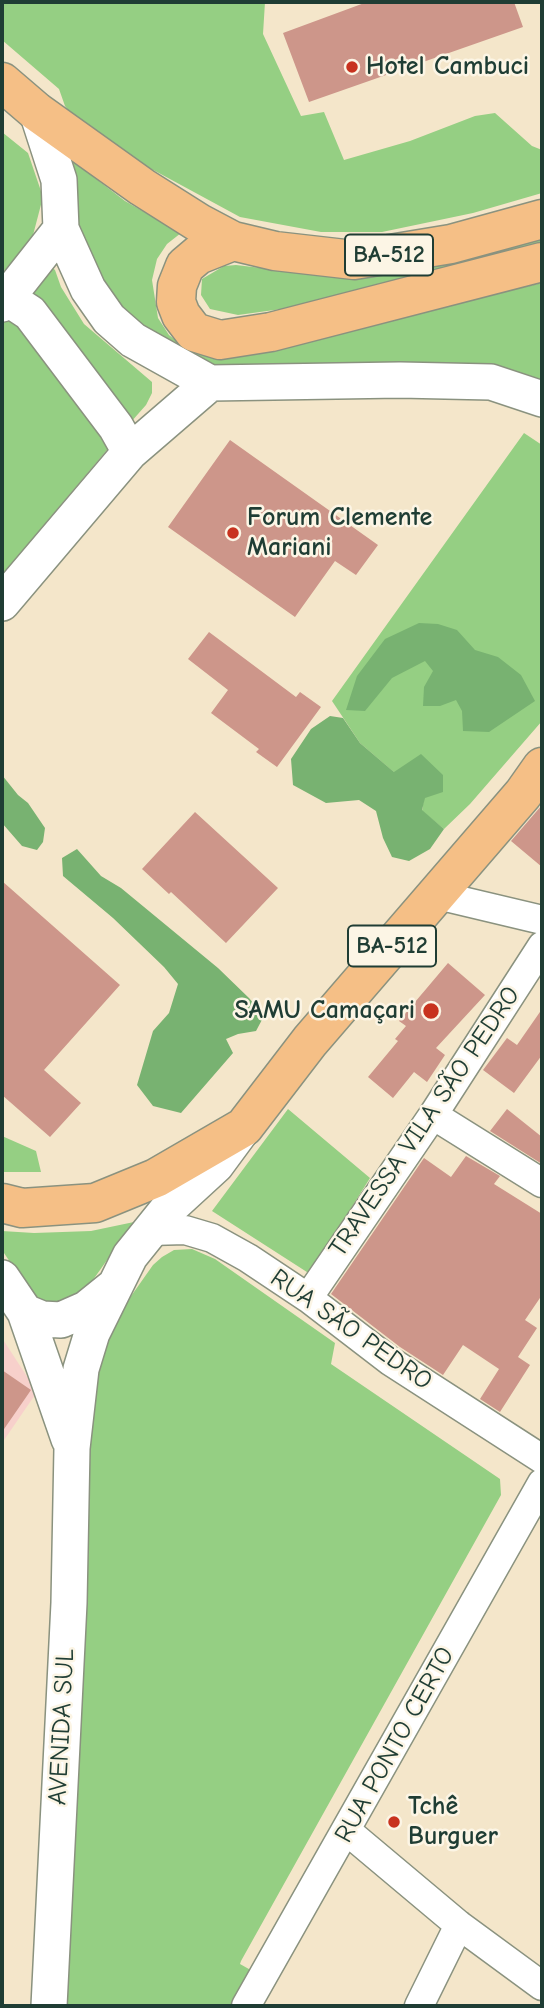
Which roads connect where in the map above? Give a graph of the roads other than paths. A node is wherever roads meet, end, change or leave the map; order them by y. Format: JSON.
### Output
{"nodes":[{"id":1,"x":2,"y":82,"type":"edge"},
{"id":2,"x":37,"y":113,"type":"junction"},
{"id":3,"x":542,"y":219,"type":"edge"},
{"id":4,"x":61,"y":229,"type":"junction"},
{"id":5,"x":233,"y":241,"type":"junction"},
{"id":6,"x":542,"y":262,"type":"edge"},
{"id":7,"x":4,"y":301,"type":"edge"},
{"id":8,"x":210,"y":383,"type":"junction"},
{"id":9,"x":542,"y":399,"type":"edge"},
{"id":10,"x":130,"y":452,"type":"junction"},
{"id":11,"x":2,"y":603,"type":"edge"},
{"id":12,"x":542,"y":767,"type":"edge"},
{"id":13,"x":437,"y":895,"type":"junction"},
{"id":14,"x":542,"y":920,"type":"edge"},
{"id":15,"x":542,"y":946,"type":"edge"},
{"id":16,"x":433,"y":1115,"type":"junction"},
{"id":17,"x":244,"y":1127,"type":"junction"},
{"id":18,"x":542,"y":1183,"type":"edge"},
{"id":19,"x":2,"y":1203,"type":"edge"},
{"id":20,"x":150,"y":1231,"type":"junction"},
{"id":21,"x":2,"y":1278,"type":"edge"},
{"id":22,"x":115,"y":1286,"type":"junction"},
{"id":23,"x":308,"y":1298,"type":"junction"},
{"id":24,"x":25,"y":1312,"type":"junction"},
{"id":25,"x":72,"y":1448,"type":"junction"},
{"id":26,"x":542,"y":1459,"type":"edge"},
{"id":27,"x":542,"y":1483,"type":"edge"},
{"id":28,"x":347,"y":1831,"type":"junction"},
{"id":29,"x":459,"y":1925,"type":"junction"},
{"id":30,"x":542,"y":1986,"type":"edge"},
{"id":31,"x":49,"y":2006,"type":"edge"},
{"id":32,"x":246,"y":2006,"type":"edge"},
{"id":33,"x":419,"y":2006,"type":"edge"}],
"edges":[{"from":1,"to":2,"type":"main road","number":"BA-512"},
{"from":2,"to":4,"type":"street"},
{"from":2,"to":5,"type":"main road","number":"BA-512"},
{"from":3,"to":5,"type":"main road","number":"BA-512"},
{"from":4,"to":7,"type":"street"},
{"from":4,"to":8,"type":"street"},
{"from":5,"to":6,"type":"main road"},
{"from":7,"to":10,"type":"street"},
{"from":8,"to":9,"type":"street"},
{"from":8,"to":10,"type":"street"},
{"from":10,"to":11,"type":"street"},
{"from":12,"to":13,"type":"main road","number":"BA-512"},
{"from":13,"to":14,"type":"street"},
{"from":13,"to":17,"type":"main road","number":"BA-512"},
{"from":15,"to":16,"type":"street","name":"TRAVESSA VILA SÃO PEDRO"},
{"from":16,"to":18,"type":"street"},
{"from":16,"to":23,"type":"street","name":"TRAVESSA VILA SÃO PEDRO"},
{"from":17,"to":19,"type":"main road","number":"BA-512"},
{"from":17,"to":20,"type":"street","name":"AVENIDA SUL"},
{"from":20,"to":22,"type":"street","name":"AVENIDA SUL"},
{"from":20,"to":23,"type":"street","name":"RUA SÃO PEDRO"},
{"from":21,"to":24,"type":"street","name":"AVENIDA SUL"},
{"from":22,"to":24,"type":"street"},
{"from":22,"to":25,"type":"street","name":"AVENIDA SUL"},
{"from":23,"to":26,"type":"street","name":"RUA SÃO PEDRO"},
{"from":24,"to":25,"type":"street","name":"AVENIDA SUL"},
{"from":25,"to":31,"type":"street","name":"AVENIDA SUL"},
{"from":27,"to":28,"type":"street","name":"RUA PONTO CERTO"},
{"from":28,"to":29,"type":"street"},
{"from":28,"to":32,"type":"street","name":"RUA PONTO CERTO"},
{"from":29,"to":30,"type":"street"},
{"from":29,"to":33,"type":"street"}]}
